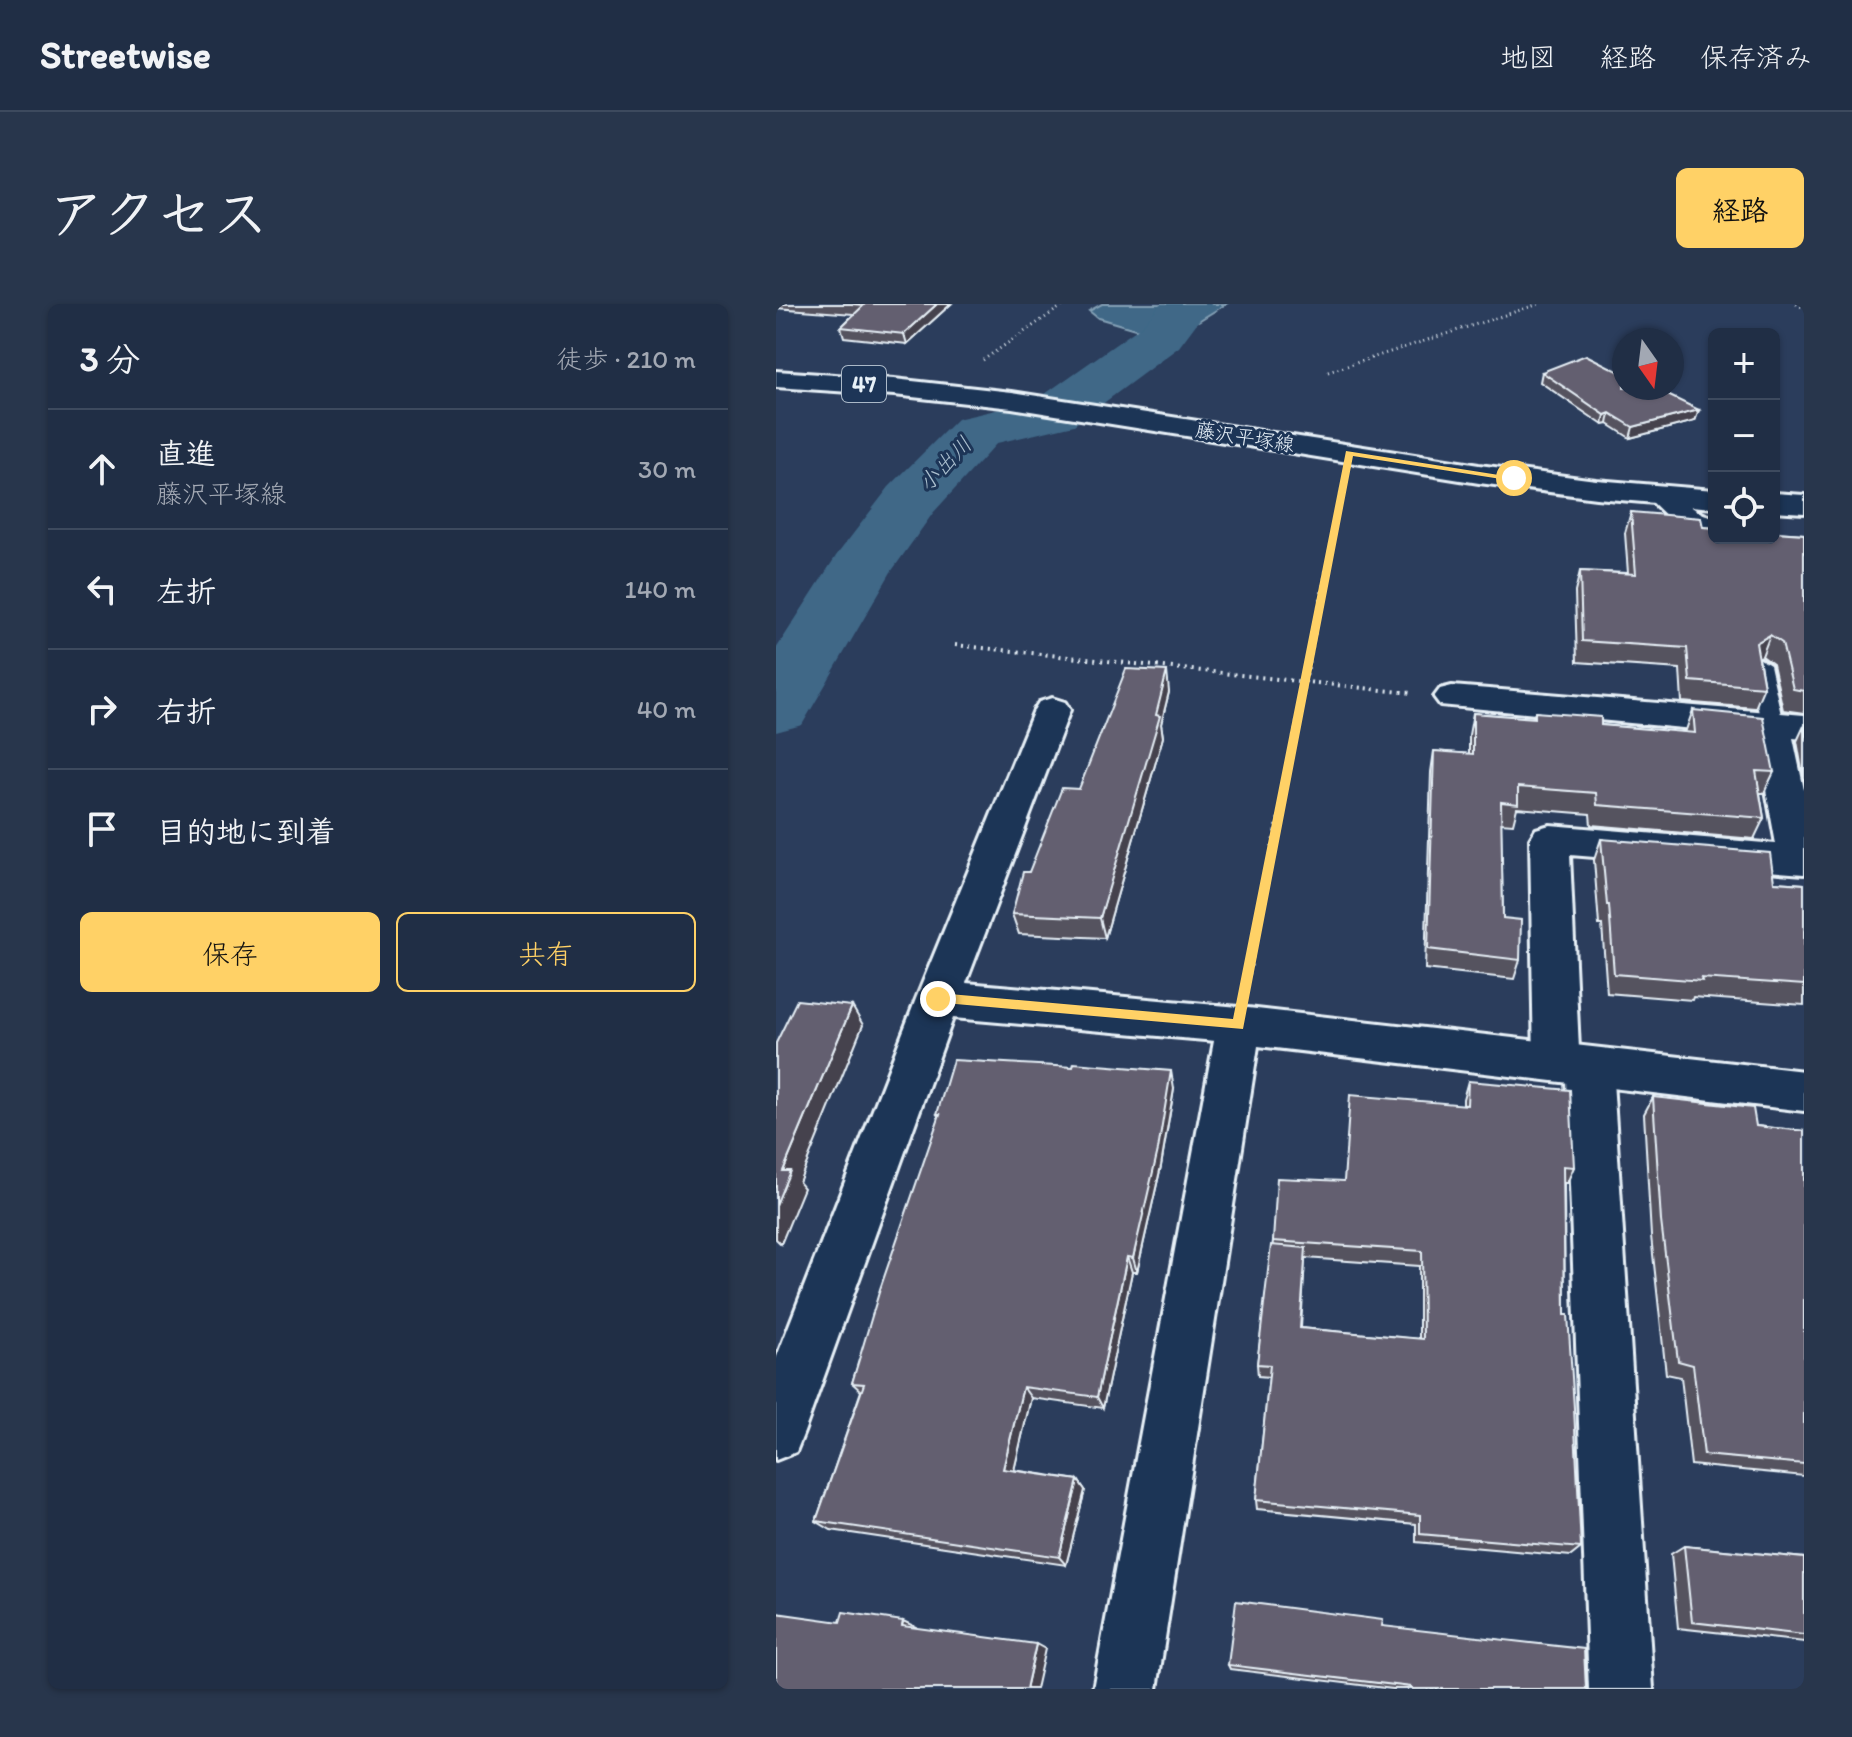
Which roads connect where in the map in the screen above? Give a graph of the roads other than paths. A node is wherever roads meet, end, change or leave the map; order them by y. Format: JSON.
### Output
{"nodes":[{"id":1,"x":776,"y":379,"type":"edge"},
{"id":2,"x":1660,"y":495,"type":"junction"},
{"id":3,"x":1708,"y":499,"type":"edge"},
{"id":4,"x":1780,"y":502,"type":"edge"},
{"id":5,"x":1804,"y":504,"type":"edge"},
{"id":6,"x":1708,"y":525,"type":"edge"},
{"id":7,"x":1760,"y":665,"type":"edge"},
{"id":8,"x":1452,"y":697,"type":"road end"},
{"id":9,"x":1052,"y":710,"type":"dead end"},
{"id":10,"x":1788,"y":725,"type":"edge"},
{"id":11,"x":938,"y":999,"type":"junction"},
{"id":12,"x":1239,"y":1025,"type":"junction"},
{"id":13,"x":1573,"y":1064,"type":"junction"},
{"id":14,"x":1804,"y":1091,"type":"edge"},
{"id":15,"x":776,"y":1432,"type":"edge"},
{"id":16,"x":1125,"y":1689,"type":"edge"},
{"id":17,"x":1621,"y":1689,"type":"edge"}],
"edges":[{"from":1,"to":2,"type":"street","name":"藤沢平塚線","number":"47"},
{"from":2,"to":3,"type":"street","name":"藤沢平塚線","number":"47"},
{"from":2,"to":6,"type":"street"},
{"from":4,"to":5,"type":"street"},
{"from":7,"to":10,"type":"lane"},
{"from":8,"to":10,"type":"street"},
{"from":9,"to":11,"type":"street"},
{"from":10,"to":13,"type":"street"},
{"from":11,"to":12,"type":"street"},
{"from":11,"to":15,"type":"street"},
{"from":12,"to":13,"type":"street"},
{"from":12,"to":16,"type":"street"},
{"from":13,"to":14,"type":"street"},
{"from":13,"to":17,"type":"street"}]}
